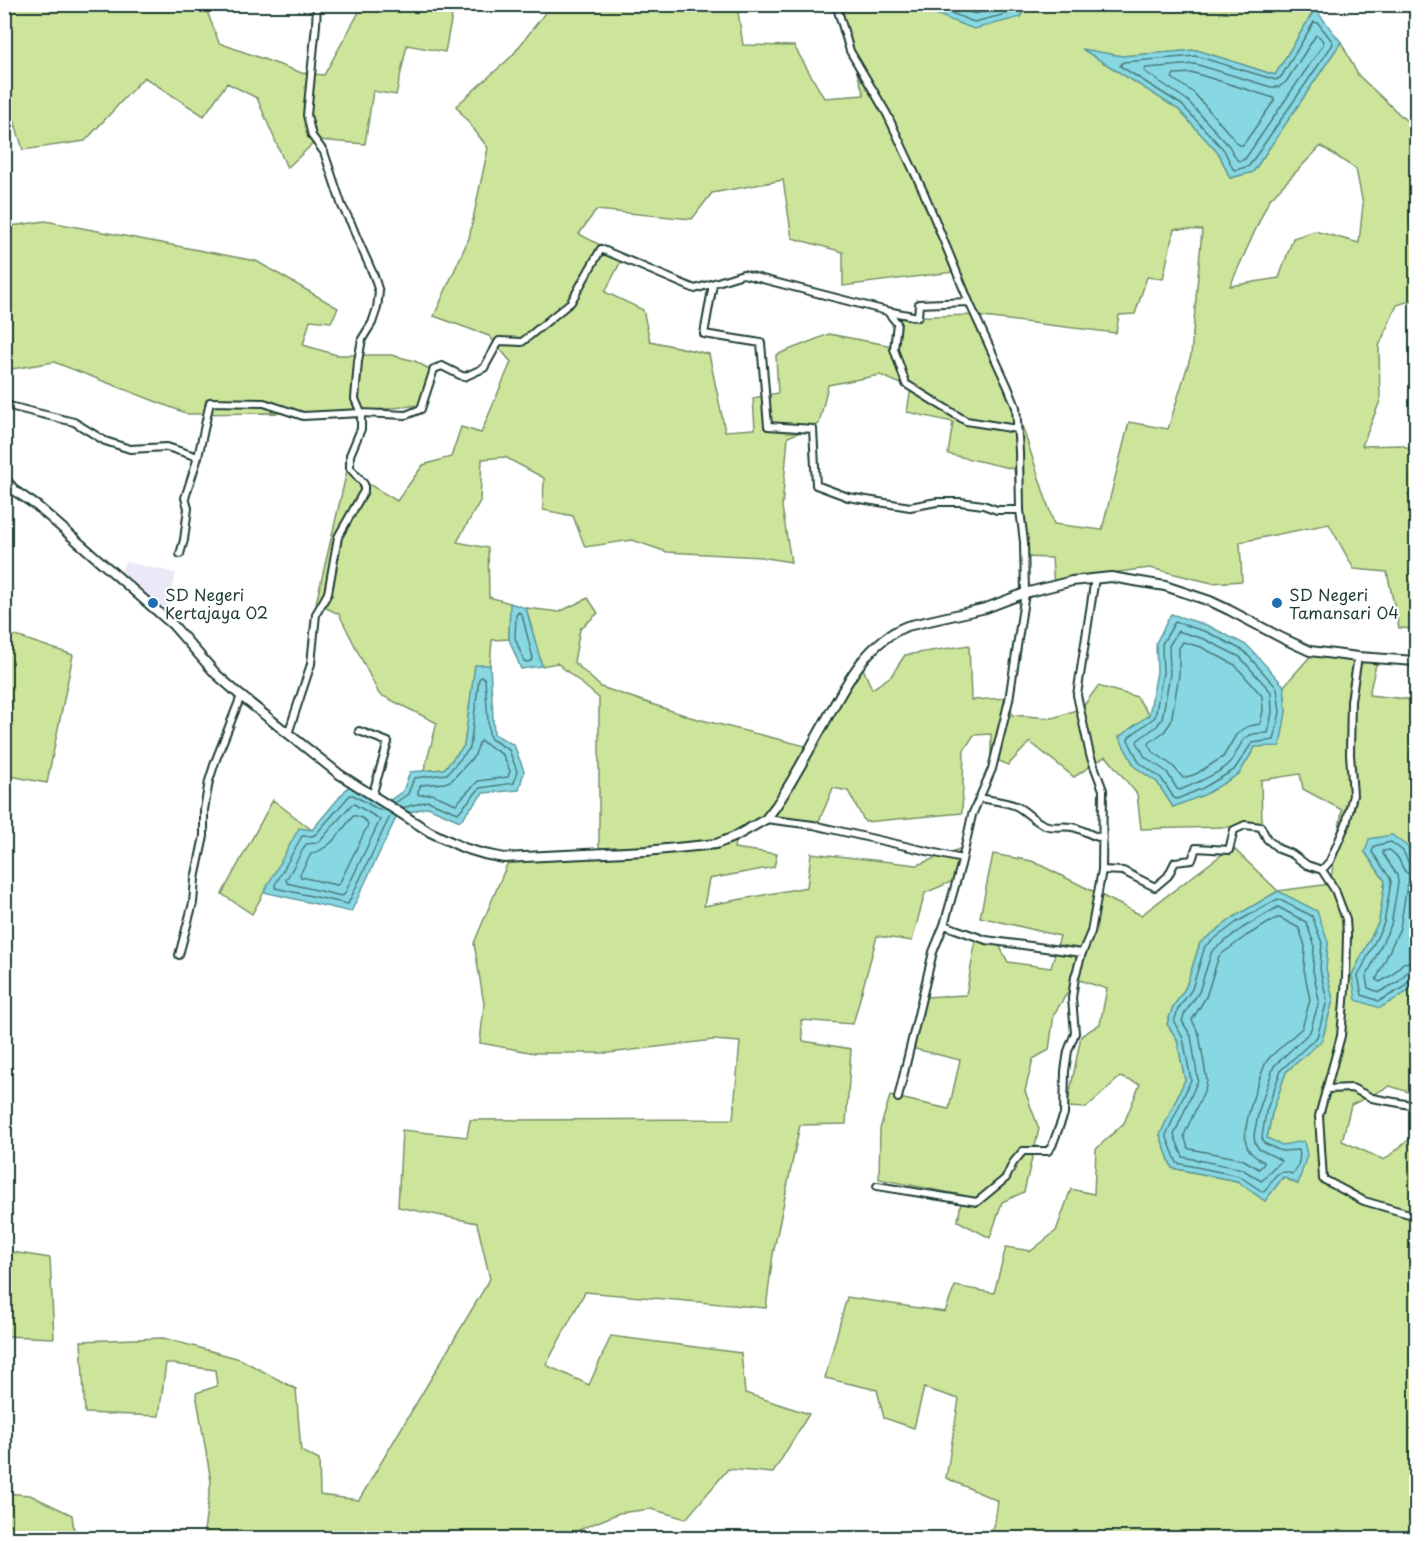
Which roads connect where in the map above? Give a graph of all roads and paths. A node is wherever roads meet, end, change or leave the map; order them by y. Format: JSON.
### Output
{"nodes":[{"id":1,"x":317,"y":4,"type":"edge"},
{"id":2,"x":836,"y":4,"type":"edge"},
{"id":3,"x":713,"y":284,"type":"junction"},
{"id":4,"x":969,"y":302,"type":"junction"},
{"id":5,"x":887,"y":311,"type":"junction"},
{"id":6,"x":4,"y":407,"type":"edge"},
{"id":7,"x":360,"y":413,"type":"junction"},
{"id":8,"x":1017,"y":429,"type":"junction"},
{"id":9,"x":198,"y":457,"type":"junction"},
{"id":10,"x":4,"y":478,"type":"edge"},
{"id":11,"x":1020,"y":510,"type":"junction"},
{"id":12,"x":180,"y":554,"type":"dead end"},
{"id":13,"x":1095,"y":578,"type":"junction"},
{"id":14,"x":1024,"y":593,"type":"junction"},
{"id":15,"x":1358,"y":657,"type":"junction"},
{"id":16,"x":1416,"y":662,"type":"edge"},
{"id":17,"x":242,"y":696,"type":"junction"},
{"id":18,"x":359,"y":731,"type":"dead end"},
{"id":19,"x":288,"y":734,"type":"junction"},
{"id":20,"x":372,"y":796,"type":"junction"},
{"id":21,"x":980,"y":798,"type":"junction"},
{"id":22,"x":766,"y":819,"type":"junction"},
{"id":23,"x":1103,"y":838,"type":"junction"},
{"id":24,"x":962,"y":859,"type":"junction"},
{"id":25,"x":1102,"y":870,"type":"junction"},
{"id":26,"x":1322,"y":870,"type":"junction"},
{"id":27,"x":944,"y":925,"type":"junction"},
{"id":28,"x":1082,"y":952,"type":"junction"},
{"id":29,"x":179,"y":955,"type":"dead end"},
{"id":30,"x":1327,"y":1089,"type":"junction"},
{"id":31,"x":898,"y":1098,"type":"dead end"},
{"id":32,"x":1416,"y":1106,"type":"edge"},
{"id":33,"x":877,"y":1186,"type":"dead end"},
{"id":34,"x":1416,"y":1216,"type":"edge"}],
"edges":[{"from":1,"to":7,"type":"street"},
{"from":2,"to":4,"type":"street"},
{"from":3,"to":5,"type":"street"},
{"from":3,"to":7,"type":"street"},
{"from":3,"to":11,"type":"street"},
{"from":4,"to":5,"type":"street"},
{"from":4,"to":8,"type":"street"},
{"from":5,"to":8,"type":"street"},
{"from":6,"to":9,"type":"street"},
{"from":7,"to":9,"type":"street"},
{"from":7,"to":19,"type":"street"},
{"from":8,"to":11,"type":"street"},
{"from":9,"to":12,"type":"street"},
{"from":10,"to":17,"type":"street"},
{"from":11,"to":14,"type":"street"},
{"from":13,"to":14,"type":"street"},
{"from":13,"to":15,"type":"street"},
{"from":13,"to":23,"type":"street"},
{"from":14,"to":21,"type":"street"},
{"from":14,"to":22,"type":"street"},
{"from":15,"to":16,"type":"street"},
{"from":15,"to":26,"type":"street"},
{"from":17,"to":19,"type":"street"},
{"from":17,"to":29,"type":"street"},
{"from":18,"to":20,"type":"street"},
{"from":19,"to":20,"type":"street"},
{"from":20,"to":22,"type":"street"},
{"from":21,"to":23,"type":"street"},
{"from":21,"to":24,"type":"street"},
{"from":22,"to":24,"type":"street"},
{"from":23,"to":25,"type":"street"},
{"from":24,"to":27,"type":"street"},
{"from":25,"to":26,"type":"street"},
{"from":25,"to":28,"type":"street"},
{"from":26,"to":30,"type":"street"},
{"from":27,"to":28,"type":"street"},
{"from":27,"to":31,"type":"street"},
{"from":28,"to":33,"type":"street"},
{"from":30,"to":32,"type":"street"},
{"from":30,"to":34,"type":"street"}]}
